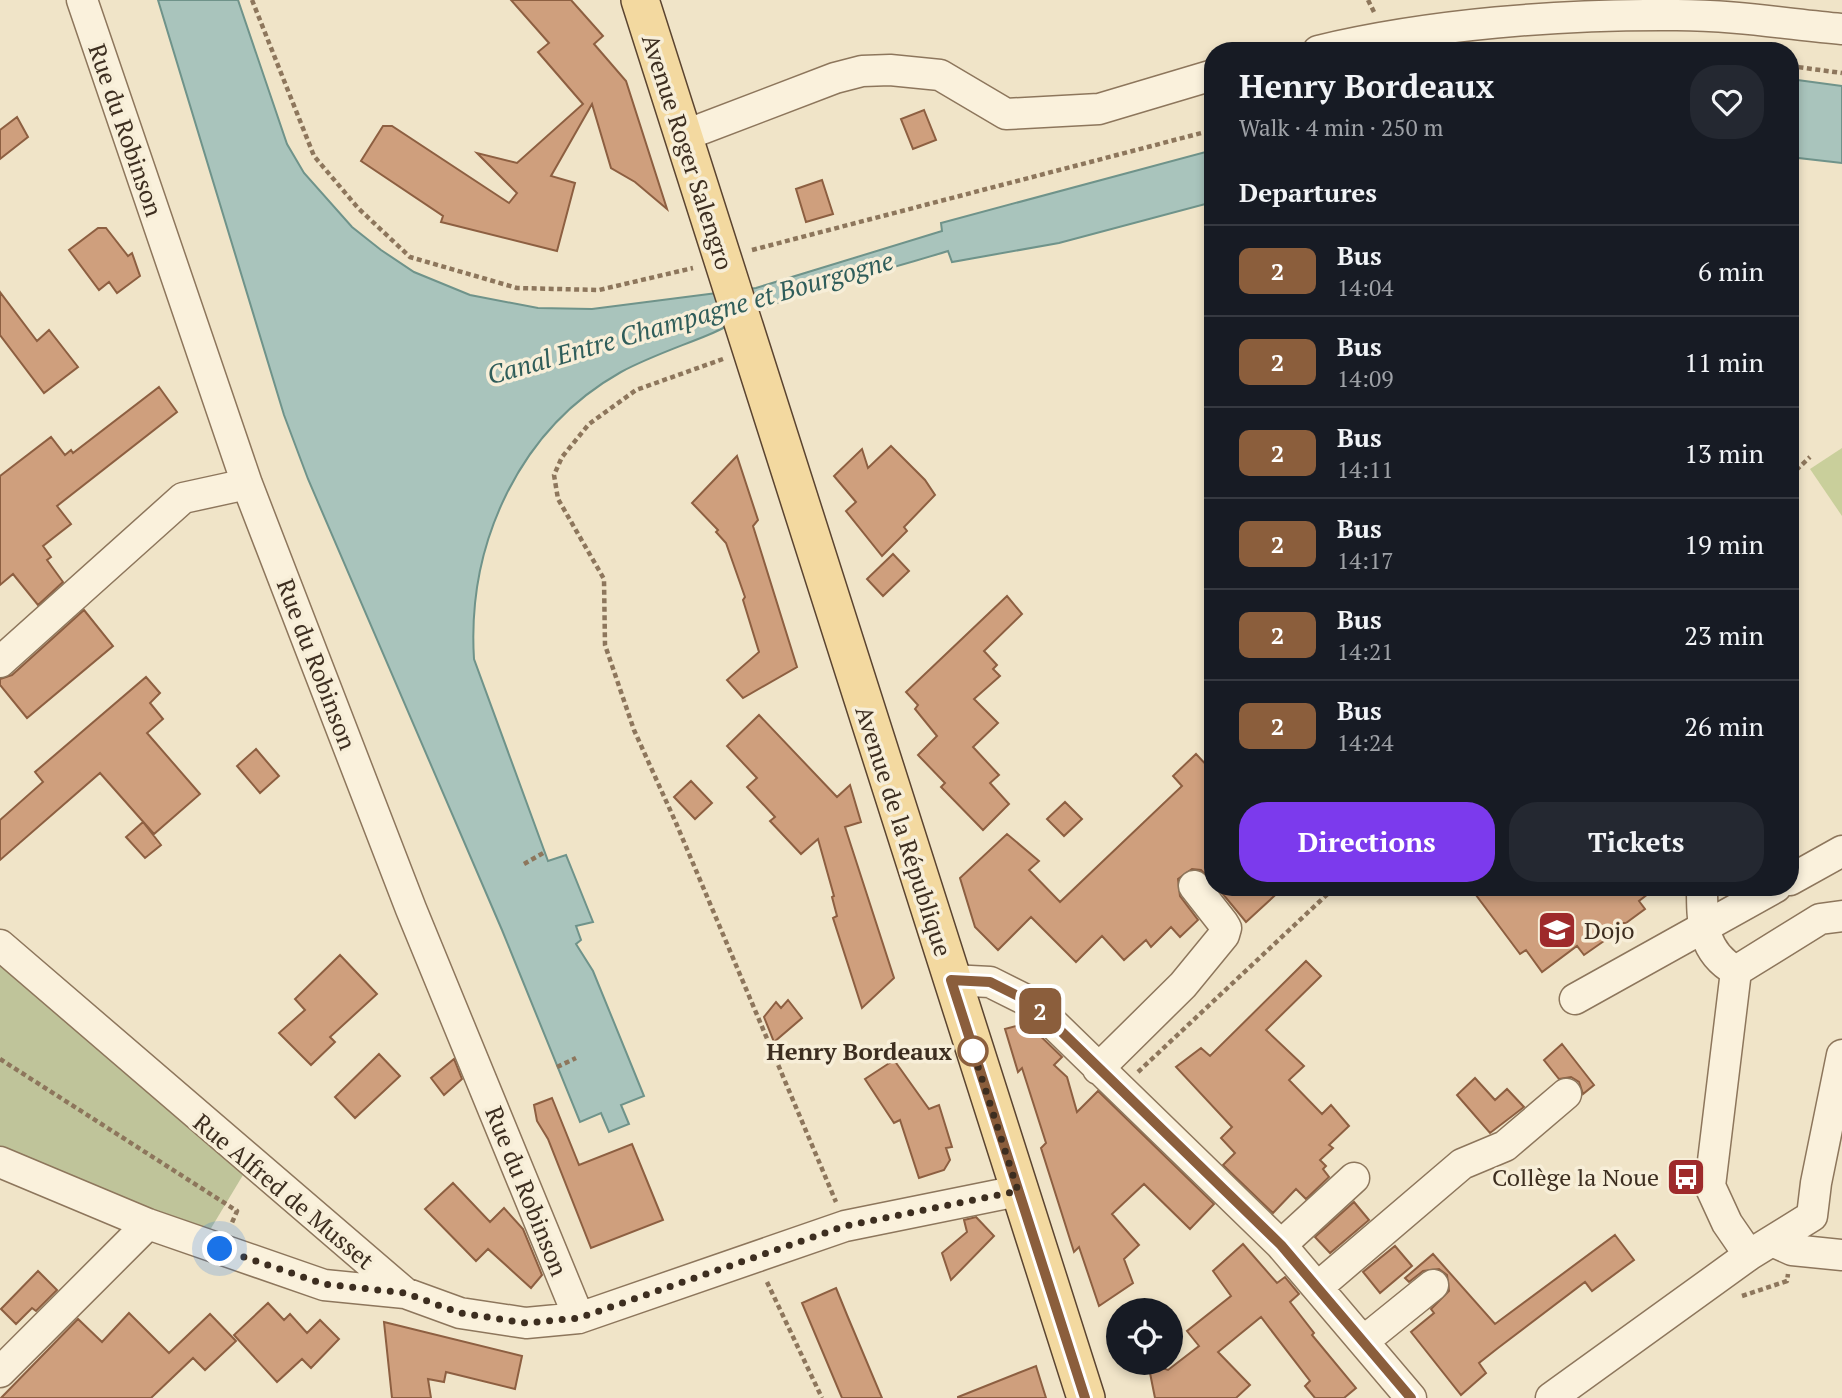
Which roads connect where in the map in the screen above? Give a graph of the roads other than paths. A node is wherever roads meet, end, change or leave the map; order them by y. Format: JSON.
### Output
{"nodes":[{"id":1,"x":82,"y":0,"type":"edge"},
{"id":2,"x":640,"y":0,"type":"edge"},
{"id":3,"x":1842,"y":29,"type":"edge"},
{"id":4,"x":1361,"y":42,"type":"edge"},
{"id":5,"x":1204,"y":78,"type":"edge"},
{"id":6,"x":683,"y":136,"type":"junction"},
{"id":7,"x":737,"y":304,"type":"joint"},
{"id":8,"x":247,"y":484,"type":"junction"},
{"id":9,"x":0,"y":662,"type":"edge"},
{"id":10,"x":1842,"y":851,"type":"edge"},
{"id":11,"x":1799,"y":875,"type":"edge"},
{"id":12,"x":1194,"y":886,"type":"dead end"},
{"id":13,"x":1702,"y":896,"type":"edge"},
{"id":14,"x":1760,"y":896,"type":"edge"},
{"id":15,"x":1840,"y":914,"type":"edge"},
{"id":16,"x":1702,"y":928,"type":"junction"},
{"id":17,"x":0,"y":945,"type":"edge"},
{"id":18,"x":1736,"y":971,"type":"junction"},
{"id":19,"x":951,"y":980,"type":"junction"},
{"id":20,"x":1575,"y":999,"type":"dead end"},
{"id":21,"x":1842,"y":1055,"type":"edge"},
{"id":22,"x":1098,"y":1069,"type":"junction"},
{"id":23,"x":1566,"y":1094,"type":"dead end"},
{"id":24,"x":0,"y":1162,"type":"edge"},
{"id":25,"x":1353,"y":1178,"type":"dead end"},
{"id":26,"x":1018,"y":1191,"type":"junction"},
{"id":27,"x":148,"y":1224,"type":"junction"},
{"id":28,"x":1281,"y":1245,"type":"junction"},
{"id":29,"x":1761,"y":1248,"type":"junction"},
{"id":30,"x":1842,"y":1255,"type":"edge"},
{"id":31,"x":1433,"y":1285,"type":"dead end"},
{"id":32,"x":1319,"y":1286,"type":"junction"},
{"id":33,"x":405,"y":1293,"type":"junction"},
{"id":34,"x":579,"y":1318,"type":"junction"},
{"id":35,"x":1365,"y":1340,"type":"junction"},
{"id":36,"x":0,"y":1372,"type":"edge"},
{"id":37,"x":1086,"y":1398,"type":"edge"},
{"id":38,"x":1411,"y":1398,"type":"edge"},
{"id":39,"x":1551,"y":1398,"type":"edge"}],
"edges":[{"from":1,"to":8,"type":"street","name":"Rue du Robinson"},
{"from":2,"to":6,"type":"main road","name":"Avenue Roger Salengro"},
{"from":3,"to":4,"type":"street"},
{"from":5,"to":6,"type":"street"},
{"from":6,"to":7,"type":"main road","name":"Avenue Roger Salengro"},
{"from":7,"to":19,"type":"main road","name":"Avenue de la République"},
{"from":8,"to":9,"type":"street"},
{"from":8,"to":34,"type":"street","name":"Rue du Robinson"},
{"from":10,"to":11,"type":"street"},
{"from":12,"to":22,"type":"street"},
{"from":13,"to":16,"type":"street"},
{"from":14,"to":16,"type":"street"},
{"from":15,"to":18,"type":"street"},
{"from":16,"to":18,"type":"street"},
{"from":16,"to":20,"type":"street"},
{"from":17,"to":33,"type":"street","name":"Rue Alfred de Musset"},
{"from":18,"to":29,"type":"street"},
{"from":19,"to":22,"type":"street"},
{"from":19,"to":26,"type":"main road","name":"Avenue de la République"},
{"from":21,"to":29,"type":"street"},
{"from":22,"to":28,"type":"street"},
{"from":23,"to":32,"type":"street"},
{"from":24,"to":27,"type":"street"},
{"from":25,"to":28,"type":"street"},
{"from":26,"to":34,"type":"street","name":"Rue Alfred de Musset"},
{"from":26,"to":37,"type":"main road","name":"Avenue de la République"},
{"from":27,"to":33,"type":"street"},
{"from":27,"to":36,"type":"street"},
{"from":28,"to":32,"type":"street"},
{"from":29,"to":30,"type":"street"},
{"from":29,"to":39,"type":"street"},
{"from":31,"to":35,"type":"street"},
{"from":32,"to":35,"type":"street"},
{"from":33,"to":34,"type":"street","name":"Rue Alfred de Musset"},
{"from":35,"to":38,"type":"street"}]}
